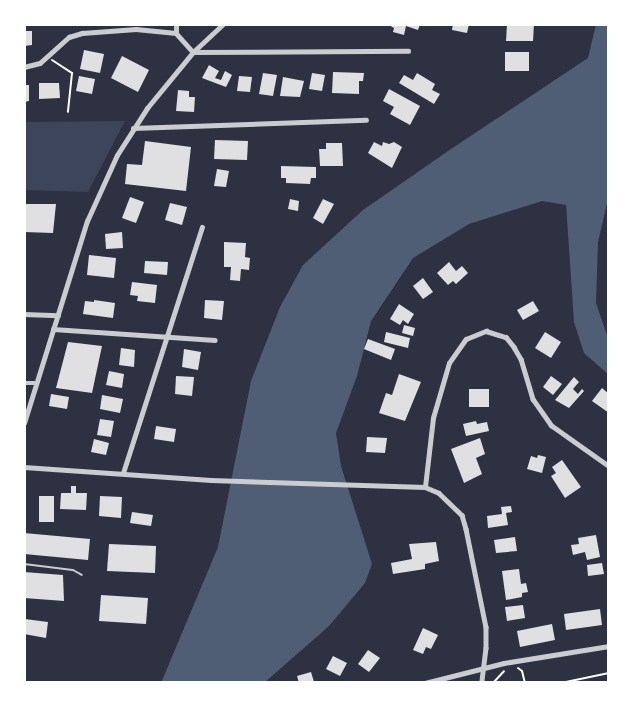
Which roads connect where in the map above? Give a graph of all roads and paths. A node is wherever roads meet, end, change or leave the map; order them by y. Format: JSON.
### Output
{"nodes":[{"id":1,"x":176,"y":24,"type":"edge"},
{"id":2,"x":223,"y":24,"type":"edge"},
{"id":3,"x":176,"y":33,"type":"junction"},
{"id":4,"x":408,"y":51,"type":"dead end"},
{"id":5,"x":193,"y":52,"type":"junction"},
{"id":6,"x":48,"y":56,"type":"junction"},
{"id":7,"x":24,"y":68,"type":"edge"},
{"id":8,"x":68,"y":112,"type":"dead end"},
{"id":9,"x":366,"y":120,"type":"dead end"},
{"id":10,"x":133,"y":128,"type":"junction"},
{"id":11,"x":202,"y":226,"type":"dead end"},
{"id":12,"x":24,"y":314,"type":"edge"},
{"id":13,"x":58,"y":315,"type":"junction"},
{"id":14,"x":53,"y":329,"type":"junction"},
{"id":15,"x":166,"y":337,"type":"junction"},
{"id":16,"x":215,"y":340,"type":"dead end"},
{"id":17,"x":24,"y":383,"type":"edge"},
{"id":18,"x":36,"y":383,"type":"junction"},
{"id":19,"x":24,"y":423,"type":"edge"},
{"id":20,"x":609,"y":466,"type":"edge"},
{"id":21,"x":24,"y":467,"type":"edge"},
{"id":22,"x":123,"y":473,"type":"junction"},
{"id":23,"x":424,"y":487,"type":"junction"},
{"id":24,"x":24,"y":564,"type":"edge"},
{"id":25,"x":82,"y":575,"type":"dead end"},
{"id":26,"x":609,"y":646,"type":"edge"},
{"id":27,"x":484,"y":668,"type":"junction"},
{"id":28,"x":609,"y":673,"type":"edge"},
{"id":29,"x":425,"y":683,"type":"edge"},
{"id":30,"x":482,"y":683,"type":"edge"},
{"id":31,"x":493,"y":683,"type":"edge"},
{"id":32,"x":525,"y":683,"type":"edge"},
{"id":33,"x":561,"y":683,"type":"edge"}],
"edges":[{"from":1,"to":3,"type":"street"},
{"from":2,"to":5,"type":"street"},
{"from":3,"to":5,"type":"street"},
{"from":3,"to":6,"type":"street"},
{"from":4,"to":5,"type":"street"},
{"from":5,"to":10,"type":"street"},
{"from":6,"to":7,"type":"street"},
{"from":6,"to":8,"type":"path"},
{"from":9,"to":10,"type":"street"},
{"from":10,"to":13,"type":"street"},
{"from":11,"to":15,"type":"street"},
{"from":12,"to":13,"type":"street"},
{"from":13,"to":14,"type":"street"},
{"from":14,"to":15,"type":"street"},
{"from":14,"to":18,"type":"street"},
{"from":15,"to":16,"type":"street"},
{"from":15,"to":22,"type":"street"},
{"from":17,"to":18,"type":"street"},
{"from":18,"to":19,"type":"street"},
{"from":20,"to":23,"type":"street"},
{"from":21,"to":22,"type":"street"},
{"from":22,"to":23,"type":"street"},
{"from":23,"to":27,"type":"street"},
{"from":24,"to":25,"type":"lane"},
{"from":26,"to":27,"type":"street"},
{"from":27,"to":29,"type":"street"},
{"from":27,"to":30,"type":"street"},
{"from":28,"to":33,"type":"path"},
{"from":31,"to":32,"type":"path"}]}
